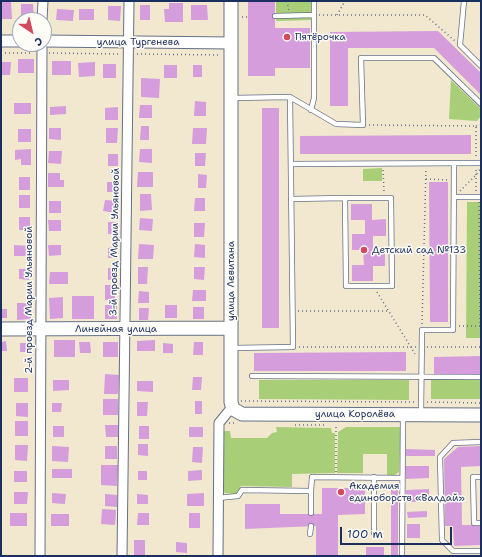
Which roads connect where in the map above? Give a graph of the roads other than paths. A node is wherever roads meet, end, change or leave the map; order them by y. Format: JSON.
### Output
{"nodes":[{"id":1,"x":43,"y":1,"type":"edge"},
{"id":2,"x":129,"y":1,"type":"edge"},
{"id":3,"x":231,"y":1,"type":"edge"},
{"id":4,"x":314,"y":1,"type":"edge"},
{"id":5,"x":464,"y":1,"type":"edge"},
{"id":6,"x":42,"y":12,"type":"edge"},
{"id":7,"x":314,"y":15,"type":"junction"},
{"id":8,"x":275,"y":16,"type":"dead end"},
{"id":9,"x":1,"y":41,"type":"edge"},
{"id":10,"x":12,"y":41,"type":"edge"},
{"id":11,"x":52,"y":41,"type":"edge"},
{"id":12,"x":128,"y":42,"type":"junction"},
{"id":13,"x":231,"y":49,"type":"junction"},
{"id":14,"x":41,"y":52,"type":"edge"},
{"id":15,"x":481,"y":66,"type":"edge"},
{"id":16,"x":290,"y":97,"type":"junction"},
{"id":17,"x":231,"y":98,"type":"junction"},
{"id":18,"x":481,"y":104,"type":"edge"},
{"id":19,"x":311,"y":110,"type":"junction"},
{"id":20,"x":479,"y":163,"type":"edge"},
{"id":21,"x":291,"y":164,"type":"junction"},
{"id":22,"x":454,"y":164,"type":"junction"},
{"id":23,"x":454,"y":197,"type":"junction"},
{"id":24,"x":479,"y":197,"type":"edge"},
{"id":25,"x":345,"y":198,"type":"junction"},
{"id":26,"x":291,"y":199,"type":"junction"},
{"id":27,"x":231,"y":328,"type":"junction"},
{"id":28,"x":39,"y":329,"type":"junction"},
{"id":29,"x":125,"y":329,"type":"junction"},
{"id":30,"x":1,"y":330,"type":"edge"},
{"id":31,"x":231,"y":348,"type":"junction"},
{"id":32,"x":252,"y":376,"type":"dead end"},
{"id":33,"x":422,"y":377,"type":"junction"},
{"id":34,"x":481,"y":377,"type":"edge"},
{"id":35,"x":237,"y":404,"type":"junction"},
{"id":36,"x":421,"y":408,"type":"junction"},
{"id":37,"x":403,"y":414,"type":"junction"},
{"id":38,"x":481,"y":415,"type":"edge"},
{"id":39,"x":481,"y":442,"type":"edge"},
{"id":40,"x":374,"y":477,"type":"junction"},
{"id":41,"x":481,"y":477,"type":"edge"},
{"id":42,"x":401,"y":478,"type":"junction"},
{"id":43,"x":312,"y":491,"type":"junction"},
{"id":44,"x":218,"y":498,"type":"junction"},
{"id":45,"x":311,"y":513,"type":"dead end"},
{"id":46,"x":481,"y":523,"type":"edge"},
{"id":47,"x":311,"y":526,"type":"dead end"},
{"id":48,"x":374,"y":533,"type":"dead end"},
{"id":49,"x":310,"y":534,"type":"dead end"},
{"id":50,"x":481,"y":551,"type":"edge"},
{"id":51,"x":40,"y":556,"type":"edge"},
{"id":52,"x":122,"y":556,"type":"edge"},
{"id":53,"x":218,"y":556,"type":"edge"},
{"id":54,"x":402,"y":556,"type":"edge"}],
"edges":[{"from":1,"to":6,"type":"street"},
{"from":2,"to":12,"type":"street","name":"3-й проезд Марии Ульяновой"},
{"from":3,"to":13,"type":"main road","name":"улица Левитана"},
{"from":4,"to":7,"type":"lane"},
{"from":5,"to":15,"type":"lane"},
{"from":7,"to":8,"type":"lane"},
{"from":7,"to":19,"type":"lane"},
{"from":9,"to":10,"type":"street"},
{"from":11,"to":12,"type":"street","name":"улица Тургенева"},
{"from":12,"to":13,"type":"street","name":"улица Тургенева"},
{"from":12,"to":29,"type":"street","name":"3-й проезд Марии Ульяновой"},
{"from":13,"to":17,"type":"main road","name":"улица Левитана"},
{"from":14,"to":28,"type":"street","name":"2-й проезд Марии Ульяновой"},
{"from":16,"to":17,"type":"lane"},
{"from":16,"to":19,"type":"lane"},
{"from":16,"to":21,"type":"lane"},
{"from":17,"to":27,"type":"main road","name":"улица Левитана"},
{"from":18,"to":19,"type":"lane"},
{"from":20,"to":22,"type":"lane"},
{"from":21,"to":22,"type":"lane"},
{"from":21,"to":26,"type":"lane"},
{"from":22,"to":23,"type":"lane"},
{"from":23,"to":24,"type":"lane"},
{"from":23,"to":33,"type":"lane"},
{"from":25,"to":25,"type":"lane"},
{"from":25,"to":26,"type":"lane"},
{"from":26,"to":31,"type":"lane"},
{"from":27,"to":29,"type":"main road","name":"Линейная улица"},
{"from":27,"to":31,"type":"main road","name":"улица Левитана"},
{"from":28,"to":29,"type":"main road","name":"Линейная улица"},
{"from":28,"to":30,"type":"main road","name":"Линейная улица"},
{"from":28,"to":51,"type":"street","name":"2-й проезд Марии Ульяновой"},
{"from":29,"to":52,"type":"street","name":"3-й проезд Марии Ульяновой"},
{"from":31,"to":35,"type":"main road","name":"улица Левитана"},
{"from":32,"to":33,"type":"lane"},
{"from":33,"to":34,"type":"lane"},
{"from":33,"to":36,"type":"lane"},
{"from":35,"to":37,"type":"main road","name":"улица Королёва"},
{"from":35,"to":44,"type":"street"},
{"from":36,"to":37,"type":"main road","name":"улица Королёва"},
{"from":36,"to":38,"type":"main road","name":"улица Королёва"},
{"from":37,"to":42,"type":"lane"},
{"from":39,"to":50,"type":"lane"},
{"from":40,"to":42,"type":"lane"},
{"from":40,"to":43,"type":"lane"},
{"from":40,"to":48,"type":"lane"},
{"from":41,"to":46,"type":"lane"},
{"from":42,"to":54,"type":"lane"},
{"from":43,"to":44,"type":"lane"},
{"from":43,"to":45,"type":"lane"},
{"from":44,"to":53,"type":"street"},
{"from":47,"to":49,"type":"lane"}]}
